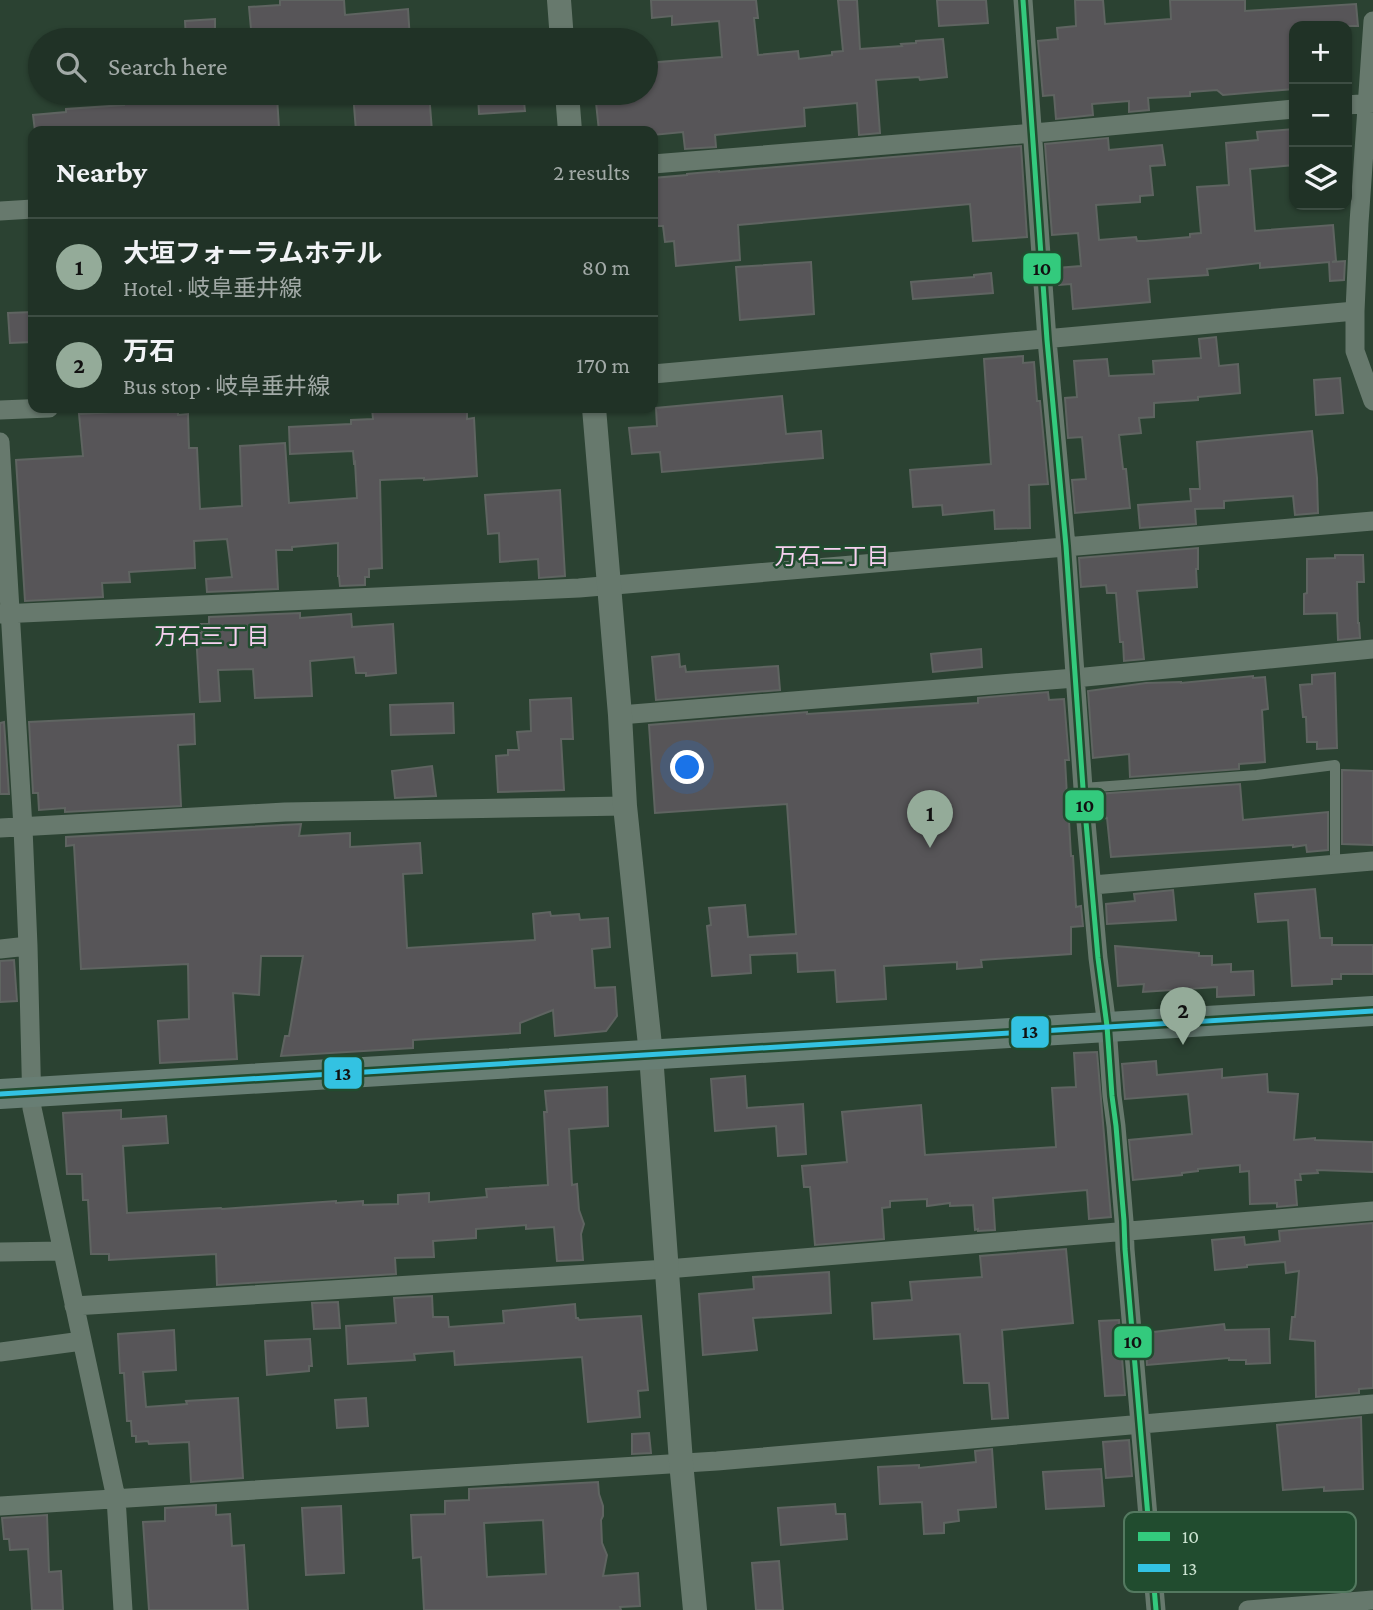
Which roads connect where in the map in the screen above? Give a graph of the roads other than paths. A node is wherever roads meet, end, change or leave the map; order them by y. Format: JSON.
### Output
{"nodes":[{"id":1,"x":558,"y":0,"type":"edge"},
{"id":2,"x":1023,"y":0,"type":"edge"},
{"id":3,"x":1373,"y":21,"type":"edge"},
{"id":4,"x":561,"y":28,"type":"edge"},
{"id":5,"x":1370,"y":103,"type":"edge"},
{"id":6,"x":568,"y":105,"type":"edge"},
{"id":7,"x":1352,"y":105,"type":"edge"},
{"id":8,"x":1289,"y":109,"type":"edge"},
{"id":9,"x":570,"y":126,"type":"edge"},
{"id":10,"x":1034,"y":133,"type":"junction"},
{"id":11,"x":658,"y":164,"type":"edge"},
{"id":12,"x":28,"y":209,"type":"edge"},
{"id":13,"x":0,"y":211,"type":"edge"},
{"id":14,"x":1355,"y":311,"type":"junction"},
{"id":15,"x":1047,"y":340,"type":"junction"},
{"id":16,"x":658,"y":374,"type":"edge"},
{"id":17,"x":1373,"y":401,"type":"edge"},
{"id":18,"x":28,"y":409,"type":"edge"},
{"id":19,"x":0,"y":410,"type":"edge"},
{"id":20,"x":594,"y":413,"type":"edge"},
{"id":21,"x":0,"y":442,"type":"edge"},
{"id":22,"x":1373,"y":521,"type":"edge"},
{"id":23,"x":1066,"y":546,"type":"junction"},
{"id":24,"x":609,"y":586,"type":"junction"},
{"id":25,"x":5,"y":614,"type":"edge"},
{"id":26,"x":1373,"y":649,"type":"edge"},
{"id":27,"x":1075,"y":678,"type":"junction"},
{"id":28,"x":620,"y":715,"type":"junction"},
{"id":29,"x":1083,"y":788,"type":"junction"},
{"id":30,"x":625,"y":806,"type":"junction"},
{"id":31,"x":0,"y":828,"type":"edge"},
{"id":32,"x":23,"y":828,"type":"junction"},
{"id":33,"x":1373,"y":861,"type":"edge"},
{"id":34,"x":1336,"y":864,"type":"junction"},
{"id":35,"x":1093,"y":885,"type":"junction"},
{"id":36,"x":29,"y":946,"type":"junction"},
{"id":37,"x":0,"y":949,"type":"edge"},
{"id":38,"x":1373,"y":1011,"type":"edge"},
{"id":39,"x":1107,"y":1026,"type":"junction"},
{"id":40,"x":651,"y":1055,"type":"junction"},
{"id":41,"x":31,"y":1092,"type":"junction"},
{"id":42,"x":0,"y":1094,"type":"edge"},
{"id":43,"x":1373,"y":1211,"type":"edge"},
{"id":44,"x":1124,"y":1233,"type":"junction"},
{"id":45,"x":64,"y":1251,"type":"junction"},
{"id":46,"x":0,"y":1252,"type":"edge"},
{"id":47,"x":667,"y":1269,"type":"junction"},
{"id":48,"x":74,"y":1306,"type":"junction"},
{"id":49,"x":82,"y":1341,"type":"junction"},
{"id":50,"x":0,"y":1352,"type":"edge"},
{"id":51,"x":1373,"y":1404,"type":"edge"},
{"id":52,"x":1139,"y":1424,"type":"junction"},
{"id":53,"x":681,"y":1462,"type":"junction"},
{"id":54,"x":116,"y":1498,"type":"junction"},
{"id":55,"x":0,"y":1506,"type":"edge"},
{"id":56,"x":1147,"y":1512,"type":"edge"},
{"id":57,"x":1154,"y":1592,"type":"edge"},
{"id":58,"x":1373,"y":1600,"type":"edge"},
{"id":59,"x":123,"y":1610,"type":"edge"},
{"id":60,"x":695,"y":1610,"type":"edge"},
{"id":61,"x":1156,"y":1610,"type":"edge"},
{"id":62,"x":1248,"y":1610,"type":"edge"}],
"edges":[{"from":1,"to":4,"type":"street"},
{"from":2,"to":10,"type":"street"},
{"from":3,"to":5,"type":"street"},
{"from":5,"to":7,"type":"street"},
{"from":5,"to":14,"type":"street"},
{"from":6,"to":9,"type":"street"},
{"from":8,"to":10,"type":"street"},
{"from":10,"to":11,"type":"street"},
{"from":10,"to":15,"type":"street"},
{"from":12,"to":13,"type":"street"},
{"from":14,"to":15,"type":"street"},
{"from":14,"to":17,"type":"street"},
{"from":15,"to":16,"type":"street"},
{"from":15,"to":23,"type":"street"},
{"from":18,"to":19,"type":"street"},
{"from":20,"to":24,"type":"street"},
{"from":21,"to":25,"type":"street"},
{"from":22,"to":23,"type":"street"},
{"from":23,"to":24,"type":"street"},
{"from":23,"to":27,"type":"street"},
{"from":24,"to":25,"type":"street"},
{"from":24,"to":28,"type":"street"},
{"from":25,"to":32,"type":"street"},
{"from":26,"to":27,"type":"street"},
{"from":27,"to":28,"type":"street"},
{"from":27,"to":29,"type":"street"},
{"from":28,"to":30,"type":"street"},
{"from":29,"to":34,"type":"lane"},
{"from":29,"to":35,"type":"street"},
{"from":30,"to":32,"type":"street"},
{"from":30,"to":40,"type":"street"},
{"from":31,"to":32,"type":"street"},
{"from":32,"to":36,"type":"street"},
{"from":33,"to":34,"type":"street"},
{"from":34,"to":35,"type":"street"},
{"from":35,"to":39,"type":"street"},
{"from":36,"to":37,"type":"street"},
{"from":36,"to":41,"type":"street"},
{"from":38,"to":39,"type":"main road"},
{"from":39,"to":40,"type":"main road"},
{"from":39,"to":44,"type":"street"},
{"from":40,"to":41,"type":"main road"},
{"from":40,"to":47,"type":"street"},
{"from":41,"to":42,"type":"main road"},
{"from":41,"to":45,"type":"street"},
{"from":43,"to":44,"type":"street"},
{"from":44,"to":47,"type":"street"},
{"from":44,"to":52,"type":"street"},
{"from":45,"to":46,"type":"street"},
{"from":45,"to":48,"type":"street"},
{"from":47,"to":48,"type":"street"},
{"from":47,"to":53,"type":"street"},
{"from":48,"to":49,"type":"street"},
{"from":49,"to":50,"type":"street"},
{"from":49,"to":54,"type":"street"},
{"from":51,"to":52,"type":"street"},
{"from":52,"to":53,"type":"street"},
{"from":52,"to":56,"type":"street"},
{"from":53,"to":54,"type":"street"},
{"from":53,"to":60,"type":"street"},
{"from":54,"to":55,"type":"street"},
{"from":54,"to":59,"type":"street"},
{"from":57,"to":61,"type":"street"},
{"from":58,"to":62,"type":"street"}]}
